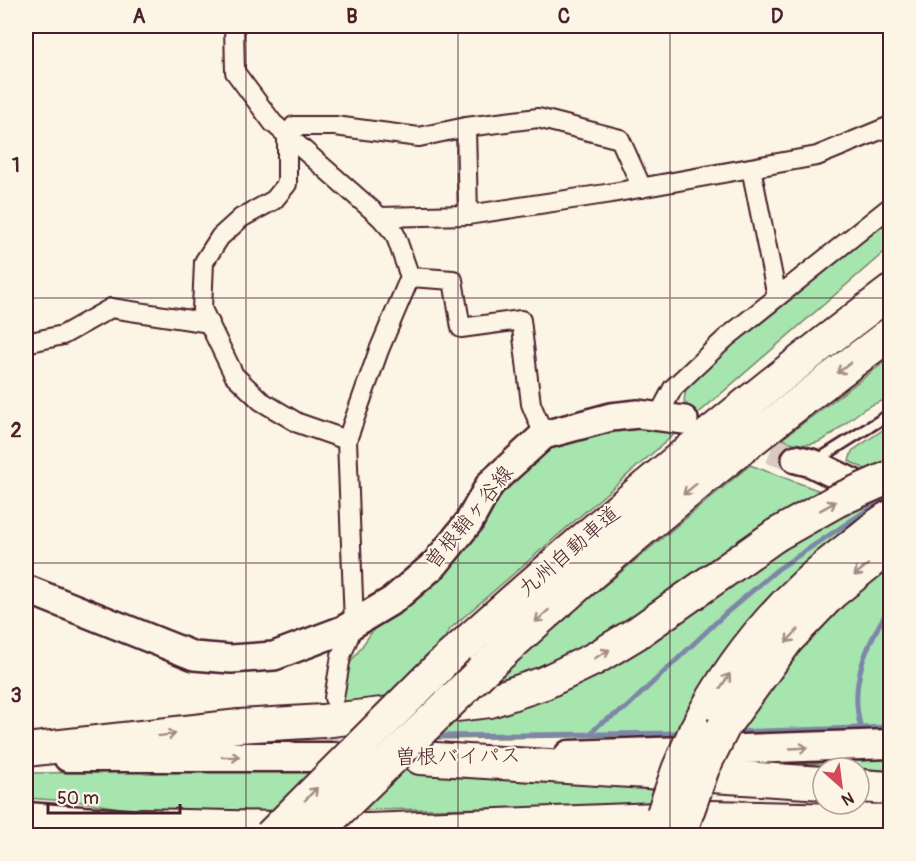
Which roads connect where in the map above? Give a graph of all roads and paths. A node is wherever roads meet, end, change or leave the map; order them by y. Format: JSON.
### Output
{"nodes":[{"id":1,"x":234,"y":26,"type":"edge"},
{"id":2,"x":891,"y":126,"type":"edge"},
{"id":3,"x":466,"y":127,"type":"junction"},
{"id":4,"x":288,"y":137,"type":"junction"},
{"id":5,"x":751,"y":168,"type":"junction"},
{"id":6,"x":642,"y":188,"type":"junction"},
{"id":7,"x":891,"y":207,"type":"edge"},
{"id":8,"x":468,"y":215,"type":"junction"},
{"id":9,"x":380,"y":217,"type":"junction"},
{"id":10,"x":891,"y":268,"type":"edge"},
{"id":11,"x":410,"y":277,"type":"junction"},
{"id":12,"x":891,"y":292,"type":"edge"},
{"id":13,"x":777,"y":297,"type":"junction"},
{"id":14,"x":210,"y":323,"type":"junction"},
{"id":15,"x":891,"y":334,"type":"edge"},
{"id":16,"x":26,"y":343,"type":"edge"},
{"id":17,"x":891,"y":414,"type":"edge"},
{"id":18,"x":657,"y":418,"type":"junction"},
{"id":19,"x":684,"y":420,"type":"dead end"},
{"id":20,"x":544,"y":435,"type":"junction"},
{"id":21,"x":347,"y":440,"type":"junction"},
{"id":22,"x":804,"y":461,"type":"joint"},
{"id":23,"x":660,"y":473,"type":"junction"},
{"id":24,"x":891,"y":477,"type":"edge"},
{"id":25,"x":855,"y":484,"type":"dead end"},
{"id":26,"x":891,"y":517,"type":"edge"},
{"id":27,"x":891,"y":546,"type":"edge"},
{"id":28,"x":26,"y":589,"type":"edge"},
{"id":29,"x":354,"y":624,"type":"junction"},
{"id":30,"x":334,"y":698,"type":"tunnel mouth"},
{"id":31,"x":710,"y":728,"type":"junction"},
{"id":32,"x":891,"y":744,"type":"edge"},
{"id":33,"x":26,"y":750,"type":"edge"},
{"id":34,"x":26,"y":757,"type":"edge"},
{"id":35,"x":420,"y":758,"type":"junction"},
{"id":36,"x":811,"y":782,"type":"edge"},
{"id":37,"x":871,"y":787,"type":"edge"},
{"id":38,"x":891,"y":788,"type":"edge"},
{"id":39,"x":26,"y":817,"type":"edge"},
{"id":40,"x":891,"y":821,"type":"edge"},
{"id":41,"x":143,"y":830,"type":"edge"},
{"id":42,"x":270,"y":836,"type":"edge"},
{"id":43,"x":278,"y":836,"type":"edge"},
{"id":44,"x":313,"y":836,"type":"edge"},
{"id":45,"x":658,"y":836,"type":"edge"},
{"id":46,"x":679,"y":836,"type":"edge"}],
"edges":[{"from":1,"to":4,"type":"street"},
{"from":2,"to":5,"type":"street"},
{"from":3,"to":4,"type":"street"},
{"from":3,"to":6,"type":"street"},
{"from":3,"to":8,"type":"street"},
{"from":4,"to":9,"type":"street"},
{"from":4,"to":14,"type":"street"},
{"from":5,"to":6,"type":"street"},
{"from":5,"to":13,"type":"street"},
{"from":6,"to":8,"type":"street"},
{"from":7,"to":13,"type":"street"},
{"from":8,"to":9,"type":"street"},
{"from":9,"to":11,"type":"street"},
{"from":10,"to":23,"type":"highway"},
{"from":11,"to":20,"type":"street"},
{"from":11,"to":21,"type":"street"},
{"from":12,"to":23,"type":"highway","name":"九州自動車道"},
{"from":13,"to":18,"type":"street"},
{"from":14,"to":16,"type":"street"},
{"from":14,"to":21,"type":"street"},
{"from":15,"to":44,"type":"highway","name":"九州自動車道","one_way":true,"bridge":true},
{"from":17,"to":22,"type":"lane"},
{"from":18,"to":19,"type":"main road","name":"曽根鞘ヶ谷線"},
{"from":18,"to":20,"type":"main road","name":"曽根鞘ヶ谷線"},
{"from":20,"to":29,"type":"main road","name":"曽根鞘ヶ谷線"},
{"from":21,"to":29,"type":"street"},
{"from":22,"to":25,"type":"main road"},
{"from":42,"to":23,"type":"highway","name":"九州自動車道","one_way":true,"bridge":true},
{"from":33,"to":24,"type":"highway","one_way":true,"bridge":true},
{"from":31,"to":26,"type":"highway","one_way":true},
{"from":27,"to":31,"type":"highway","one_way":true},
{"from":28,"to":29,"type":"main road","name":"曽根鞘ヶ谷線"},
{"from":29,"to":30,"type":"street"},
{"from":31,"to":45,"type":"highway","bridge":true},
{"from":31,"to":46,"type":"highway","bridge":true},
{"from":35,"to":32,"type":"highway","name":"曽根バイパス","one_way":true},
{"from":34,"to":35,"type":"highway","name":"曽根バイパス","one_way":true},
{"from":35,"to":36,"type":"highway"},
{"from":37,"to":38,"type":"highway"},
{"from":39,"to":41,"type":"highway"},
{"from":40,"to":41,"type":"highway"},
{"from":41,"to":43,"type":"highway"}]}
